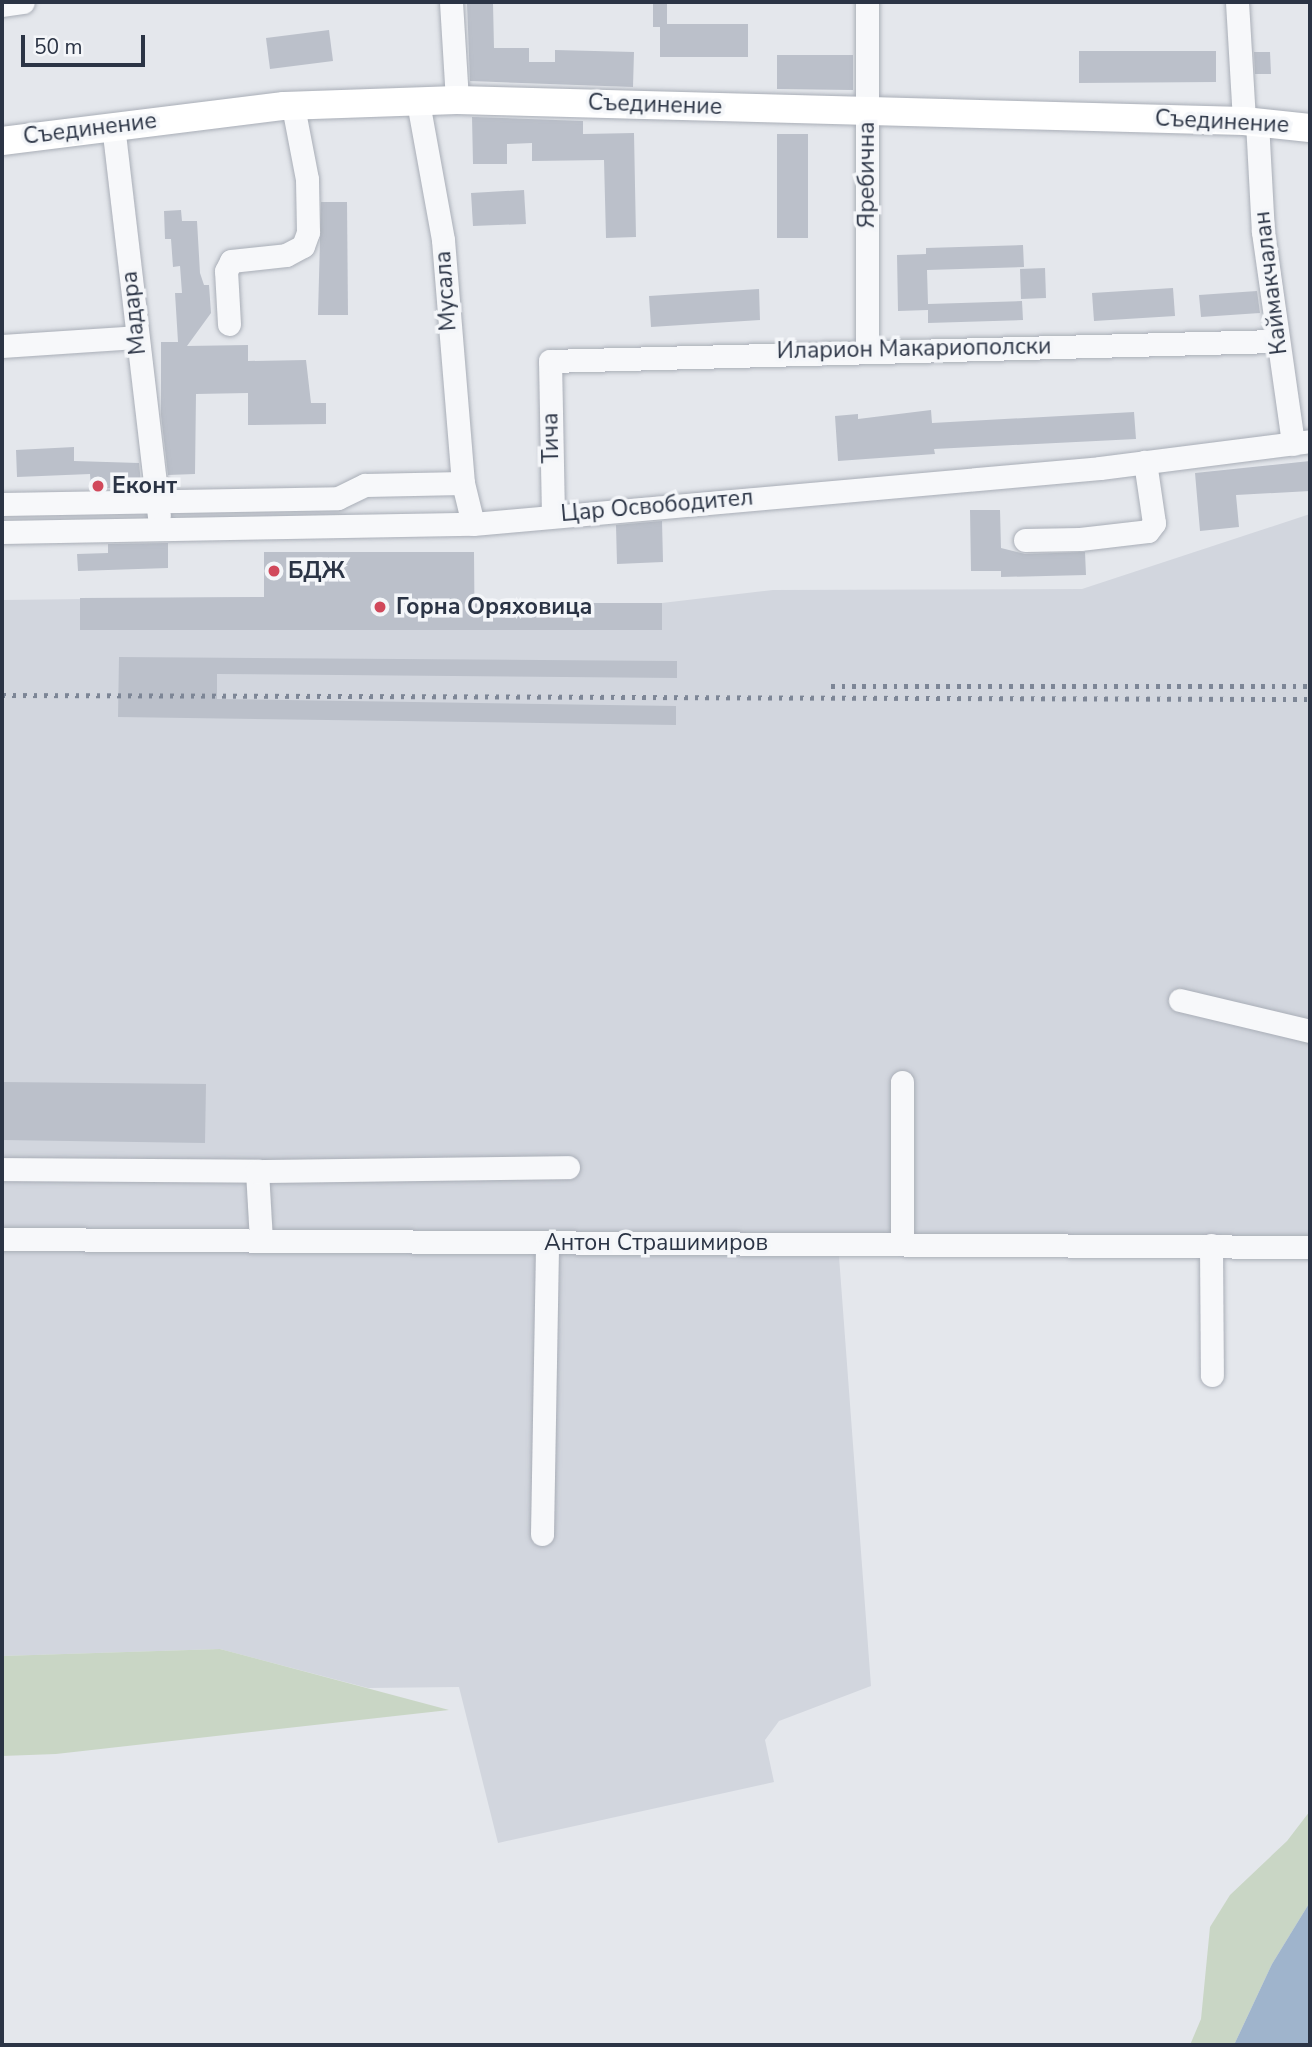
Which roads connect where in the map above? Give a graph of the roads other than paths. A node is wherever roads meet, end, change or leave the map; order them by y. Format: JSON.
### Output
{"nodes":[{"id":1,"x":23,"y":2,"type":"edge"},
{"id":2,"x":451,"y":2,"type":"edge"},
{"id":3,"x":867,"y":2,"type":"edge"},
{"id":4,"x":1237,"y":2,"type":"edge"},
{"id":5,"x":2,"y":5,"type":"edge"},
{"id":6,"x":457,"y":100,"type":"junction"},
{"id":7,"x":418,"y":102,"type":"junction"},
{"id":8,"x":293,"y":106,"type":"junction"},
{"id":9,"x":867,"y":111,"type":"junction"},
{"id":10,"x":1250,"y":121,"type":"junction"},
{"id":11,"x":113,"y":125,"type":"junction"},
{"id":12,"x":1310,"y":128,"type":"edge"},
{"id":13,"x":2,"y":141,"type":"edge"},
{"id":14,"x":229,"y":324,"type":"dead end"},
{"id":15,"x":136,"y":337,"type":"junction"},
{"id":16,"x":1277,"y":341,"type":"junction"},
{"id":17,"x":2,"y":346,"type":"edge"},
{"id":18,"x":867,"y":349,"type":"junction"},
{"id":19,"x":550,"y":361,"type":"joint"},
{"id":20,"x":1302,"y":442,"type":"edge"},
{"id":21,"x":1145,"y":462,"type":"junction"},
{"id":22,"x":463,"y":483,"type":"junction"},
{"id":23,"x":338,"y":498,"type":"junction"},
{"id":24,"x":156,"y":500,"type":"junction"},
{"id":25,"x":2,"y":504,"type":"edge"},
{"id":26,"x":553,"y":516,"type":"junction"},
{"id":27,"x":473,"y":524,"type":"junction"},
{"id":28,"x":339,"y":527,"type":"junction"},
{"id":29,"x":162,"y":528,"type":"junction"},
{"id":30,"x":2,"y":532,"type":"edge"},
{"id":31,"x":1025,"y":540,"type":"dead end"},
{"id":32,"x":1180,"y":1000,"type":"dead end"},
{"id":33,"x":1310,"y":1031,"type":"edge"},
{"id":34,"x":902,"y":1082,"type":"dead end"},
{"id":35,"x":568,"y":1167,"type":"dead end"},
{"id":36,"x":2,"y":1169,"type":"edge"},
{"id":37,"x":257,"y":1171,"type":"junction"},
{"id":38,"x":2,"y":1239,"type":"edge"},
{"id":39,"x":261,"y":1240,"type":"junction"},
{"id":40,"x":547,"y":1243,"type":"junction"},
{"id":41,"x":902,"y":1243,"type":"junction"},
{"id":42,"x":1211,"y":1245,"type":"junction"},
{"id":43,"x":1310,"y":1247,"type":"edge"},
{"id":44,"x":1212,"y":1375,"type":"dead end"},
{"id":45,"x":542,"y":1534,"type":"dead end"}],
"edges":[{"from":1,"to":5,"type":"street"},
{"from":2,"to":6,"type":"street"},
{"from":3,"to":9,"type":"street","name":"Яребична"},
{"from":4,"to":10,"type":"street","name":"Каймакчалан"},
{"from":6,"to":7,"type":"main road","name":"Съединение"},
{"from":6,"to":9,"type":"main road","name":"Съединение"},
{"from":7,"to":8,"type":"main road","name":"Съединение"},
{"from":7,"to":22,"type":"street","name":"Мусала"},
{"from":8,"to":11,"type":"main road","name":"Съединение"},
{"from":8,"to":14,"type":"street"},
{"from":9,"to":10,"type":"main road","name":"Съединение"},
{"from":9,"to":18,"type":"street","name":"Яребична"},
{"from":10,"to":12,"type":"main road","name":"Съединение"},
{"from":10,"to":16,"type":"street","name":"Каймакчалан"},
{"from":11,"to":13,"type":"main road","name":"Съединение"},
{"from":11,"to":15,"type":"street","name":"Мадара"},
{"from":15,"to":17,"type":"street"},
{"from":15,"to":24,"type":"street","name":"Мадара"},
{"from":16,"to":18,"type":"street","name":"Иларион Макариополски"},
{"from":16,"to":20,"type":"street","name":"Каймакчалан"},
{"from":18,"to":19,"type":"street","name":"Иларион Макариополски"},
{"from":19,"to":26,"type":"street","name":"Тича"},
{"from":20,"to":21,"type":"street","name":"Цар Освободител"},
{"from":21,"to":26,"type":"street","name":"Цар Освободител"},
{"from":21,"to":31,"type":"street"},
{"from":22,"to":23,"type":"street"},
{"from":22,"to":27,"type":"street","name":"Мусала"},
{"from":23,"to":24,"type":"street"},
{"from":23,"to":28,"type":"street"},
{"from":24,"to":25,"type":"street"},
{"from":24,"to":29,"type":"street","name":"Мадара"},
{"from":26,"to":27,"type":"street","name":"Цар Освободител"},
{"from":27,"to":28,"type":"street","name":"Цар Освободител"},
{"from":28,"to":29,"type":"street","name":"Цар Освободител"},
{"from":29,"to":30,"type":"street","name":"Цар Освободител"},
{"from":32,"to":33,"type":"street"},
{"from":34,"to":41,"type":"street"},
{"from":35,"to":37,"type":"street"},
{"from":36,"to":37,"type":"street"},
{"from":37,"to":39,"type":"street"},
{"from":38,"to":39,"type":"street","name":"Антон Страшимиров"},
{"from":39,"to":40,"type":"street","name":"Антон Страшимиров"},
{"from":40,"to":41,"type":"street","name":"Антон Страшимиров"},
{"from":40,"to":45,"type":"street"},
{"from":41,"to":42,"type":"street","name":"Антон Страшимиров"},
{"from":42,"to":43,"type":"street","name":"Антон Страшимиров"},
{"from":42,"to":44,"type":"street"}]}
